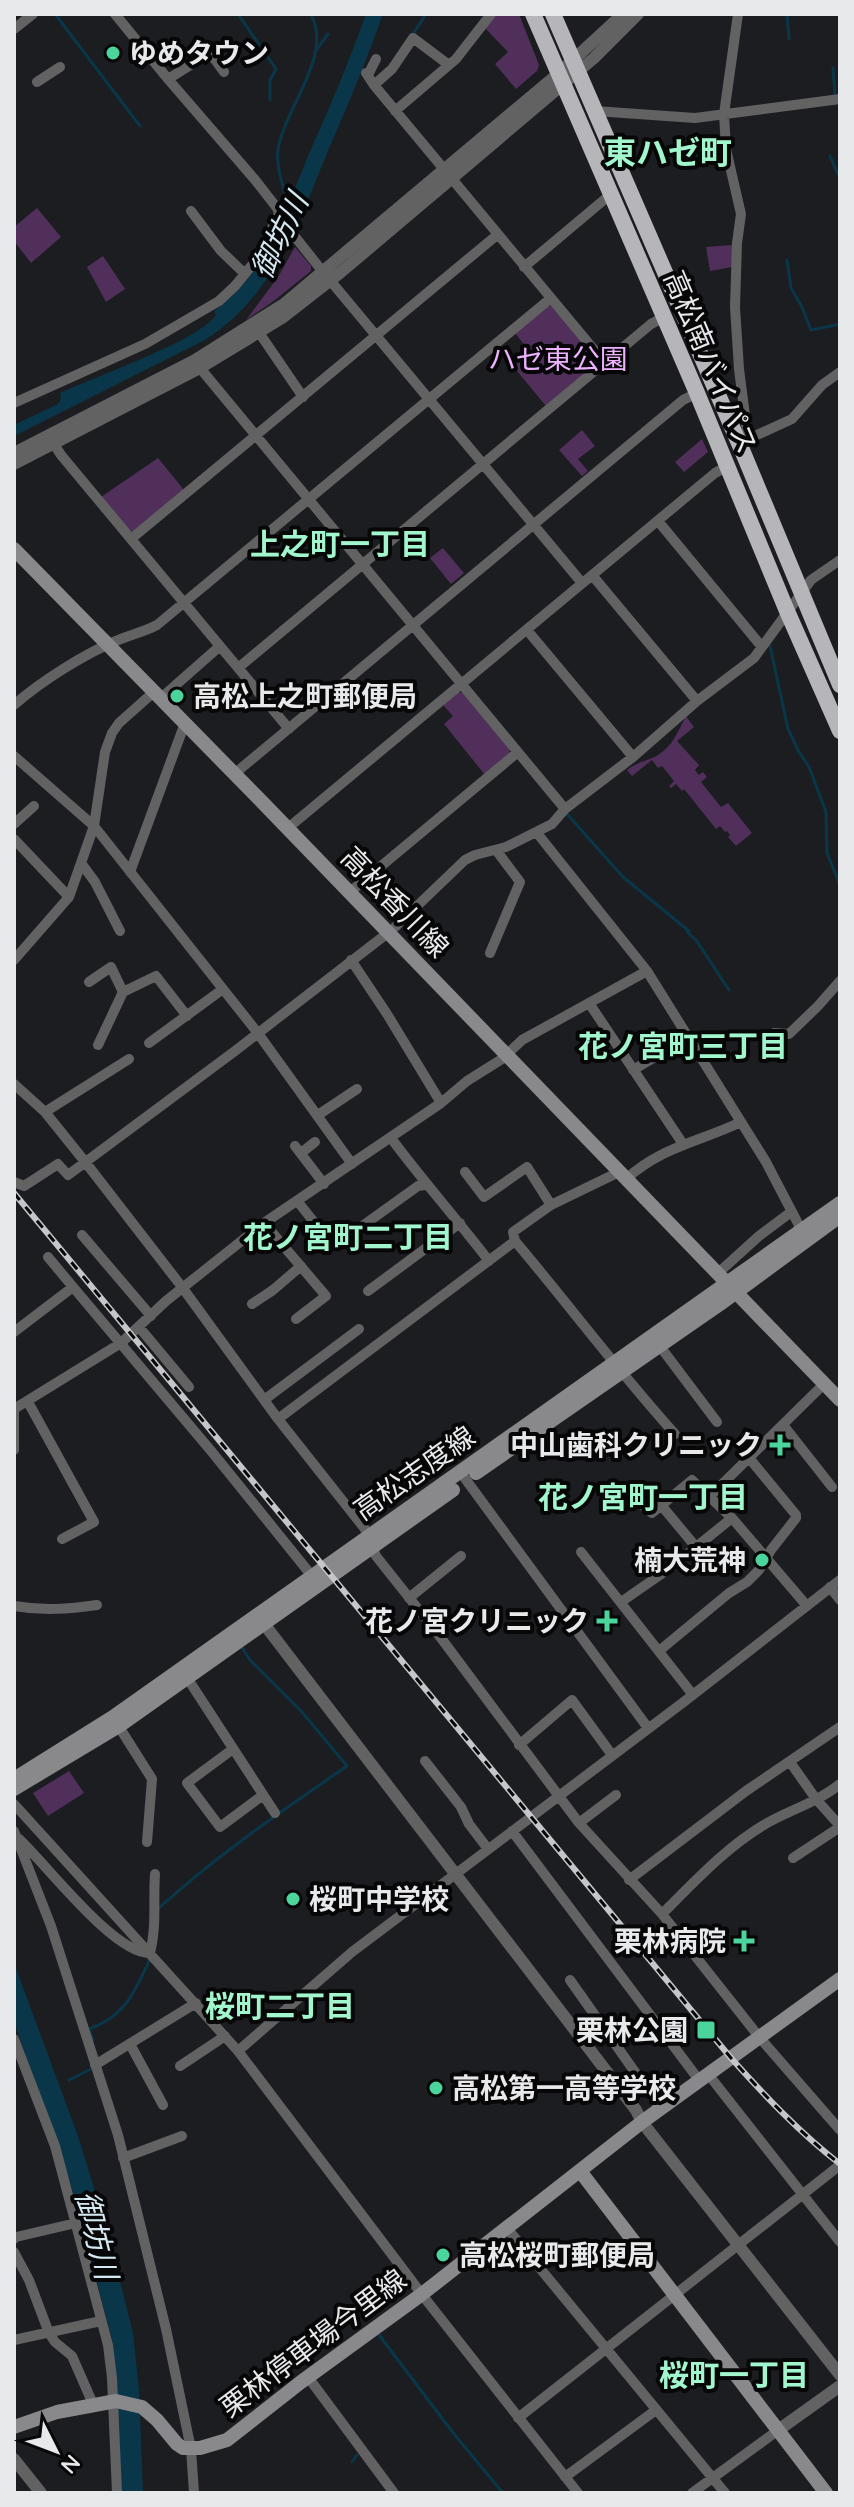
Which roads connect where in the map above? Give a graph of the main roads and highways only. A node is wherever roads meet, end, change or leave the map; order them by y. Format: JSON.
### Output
{"nodes":[{"id":1,"x":533,"y":14,"type":"edge"},
{"id":2,"x":553,"y":14,"type":"edge"},
{"id":3,"x":14,"y":549,"type":"edge"},
{"id":4,"x":840,"y":685,"type":"edge"},
{"id":5,"x":840,"y":731,"type":"edge"},
{"id":6,"x":840,"y":1203,"type":"edge"},
{"id":7,"x":840,"y":1216,"type":"edge"},
{"id":8,"x":804,"y":1234,"type":"junction"},
{"id":9,"x":726,"y":1283,"type":"junction"},
{"id":10,"x":840,"y":1400,"type":"edge"},
{"id":11,"x":371,"y":1541,"type":"junction"},
{"id":12,"x":261,"y":1619,"type":"junction"},
{"id":13,"x":116,"y":1722,"type":"junction"},
{"id":14,"x":14,"y":1779,"type":"edge"},
{"id":15,"x":14,"y":1789,"type":"edge"},
{"id":16,"x":840,"y":1979,"type":"edge"},
{"id":17,"x":580,"y":2171,"type":"junction"},
{"id":18,"x":14,"y":2427,"type":"edge"},
{"id":19,"x":826,"y":2493,"type":"edge"}],
"edges":[{"from":1,"to":5,"type":"highway","name":"高松南バイパス"},
{"from":2,"to":4,"type":"highway","name":"高松南バイパス"},
{"from":3,"to":9,"type":"main road","name":"高松香川線"},
{"from":6,"to":8,"type":"main road","name":"高松志度線"},
{"from":7,"to":8,"type":"main road","name":"高松志度線"},
{"from":8,"to":9,"type":"main road","name":"高松志度線"},
{"from":9,"to":10,"type":"main road","name":"高松香川線"},
{"from":9,"to":11,"type":"main road","name":"高松志度線"},
{"from":11,"to":12,"type":"main road","name":"高松志度線"},
{"from":11,"to":12,"type":"main road","name":"高松志度線"},
{"from":12,"to":13,"type":"main road","name":"高松志度線"},
{"from":13,"to":14,"type":"main road","name":"高松志度線"},
{"from":13,"to":15,"type":"main road","name":"高松志度線"},
{"from":16,"to":17,"type":"main road","name":"栗林停車場今里線"},
{"from":17,"to":18,"type":"main road","name":"栗林停車場今里線"},
{"from":17,"to":19,"type":"main road"}]}
